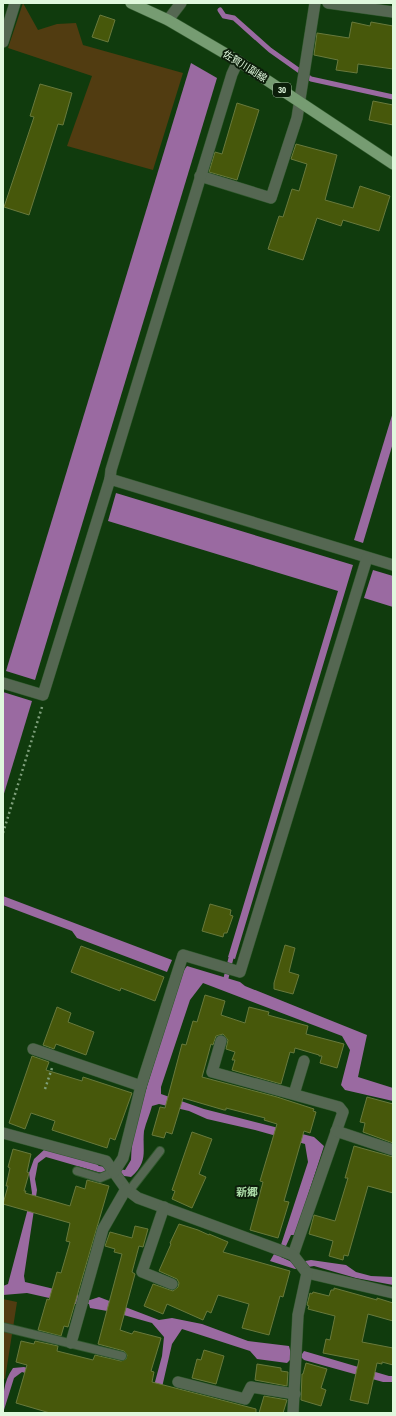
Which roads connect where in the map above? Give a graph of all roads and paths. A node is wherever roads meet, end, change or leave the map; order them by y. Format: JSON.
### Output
{"nodes":[{"id":1,"x":15,"y":3,"type":"edge"},
{"id":2,"x":131,"y":3,"type":"edge"},
{"id":3,"x":181,"y":3,"type":"edge"},
{"id":4,"x":315,"y":3,"type":"edge"},
{"id":5,"x":328,"y":3,"type":"edge"},
{"id":6,"x":393,"y":12,"type":"edge"},
{"id":7,"x":168,"y":20,"type":"junction"},
{"id":8,"x":3,"y":42,"type":"edge"},
{"id":9,"x":238,"y":61,"type":"junction"},
{"id":10,"x":300,"y":101,"type":"junction"},
{"id":11,"x":393,"y":164,"type":"edge"},
{"id":12,"x":200,"y":176,"type":"junction"},
{"id":13,"x":110,"y":478,"type":"junction"},
{"id":14,"x":367,"y":558,"type":"junction"},
{"id":15,"x":393,"y":565,"type":"edge"},
{"id":16,"x":3,"y":683,"type":"edge"},
{"id":17,"x":44,"y":695,"type":"junction"},
{"id":18,"x":3,"y":833,"type":"edge"},
{"id":19,"x":221,"y":1040,"type":"dead end"},
{"id":20,"x":33,"y":1049,"type":"dead end"},
{"id":21,"x":56,"y":1057,"type":"junction"},
{"id":22,"x":304,"y":1061,"type":"dead end"},
{"id":23,"x":141,"y":1086,"type":"junction"},
{"id":24,"x":45,"y":1089,"type":"dead end"},
{"id":25,"x":294,"y":1094,"type":"junction"},
{"id":26,"x":336,"y":1131,"type":"junction"},
{"id":27,"x":3,"y":1133,"type":"edge"},
{"id":28,"x":393,"y":1150,"type":"edge"},
{"id":29,"x":160,"y":1152,"type":"dead end"},
{"id":30,"x":78,"y":1171,"type":"dead end"},
{"id":31,"x":114,"y":1171,"type":"junction"},
{"id":32,"x":127,"y":1190,"type":"junction"},
{"id":33,"x":164,"y":1207,"type":"junction"},
{"id":34,"x":288,"y":1254,"type":"junction"},
{"id":35,"x":306,"y":1271,"type":"junction"},
{"id":36,"x":172,"y":1284,"type":"dead end"},
{"id":37,"x":393,"y":1292,"type":"edge"},
{"id":38,"x":3,"y":1327,"type":"edge"},
{"id":39,"x":71,"y":1343,"type":"junction"},
{"id":40,"x":122,"y":1356,"type":"dead end"},
{"id":41,"x":178,"y":1382,"type":"dead end"},
{"id":42,"x":295,"y":1394,"type":"junction"},
{"id":43,"x":293,"y":1413,"type":"edge"}],
"edges":[{"from":1,"to":8,"type":"street"},
{"from":2,"to":7,"type":"main road","name":"佐賀川副線","number":"30"},
{"from":3,"to":7,"type":"street"},
{"from":4,"to":10,"type":"street"},
{"from":5,"to":6,"type":"street"},
{"from":7,"to":9,"type":"main road","name":"佐賀川副線","number":"30"},
{"from":9,"to":10,"type":"main road","name":"佐賀川副線","number":"30"},
{"from":9,"to":12,"type":"street"},
{"from":10,"to":11,"type":"main road","name":"佐賀川副線","number":"30"},
{"from":10,"to":12,"type":"street"},
{"from":12,"to":13,"type":"street"},
{"from":13,"to":14,"type":"street"},
{"from":13,"to":17,"type":"street"},
{"from":14,"to":15,"type":"street"},
{"from":14,"to":23,"type":"street"},
{"from":16,"to":17,"type":"street"},
{"from":17,"to":18,"type":"path"},
{"from":19,"to":25,"type":"street"},
{"from":20,"to":21,"type":"street"},
{"from":21,"to":23,"type":"street"},
{"from":21,"to":24,"type":"path"},
{"from":22,"to":25,"type":"street"},
{"from":23,"to":31,"type":"street"},
{"from":25,"to":26,"type":"street"},
{"from":26,"to":28,"type":"street"},
{"from":26,"to":34,"type":"street"},
{"from":27,"to":31,"type":"street"},
{"from":29,"to":32,"type":"lane"},
{"from":30,"to":31,"type":"lane"},
{"from":31,"to":32,"type":"street"},
{"from":32,"to":33,"type":"street"},
{"from":32,"to":39,"type":"street"},
{"from":33,"to":34,"type":"street"},
{"from":33,"to":36,"type":"street"},
{"from":34,"to":35,"type":"street"},
{"from":35,"to":37,"type":"street"},
{"from":35,"to":42,"type":"street"},
{"from":38,"to":39,"type":"lane"},
{"from":39,"to":40,"type":"lane"},
{"from":41,"to":42,"type":"street"},
{"from":42,"to":43,"type":"street"}]}
